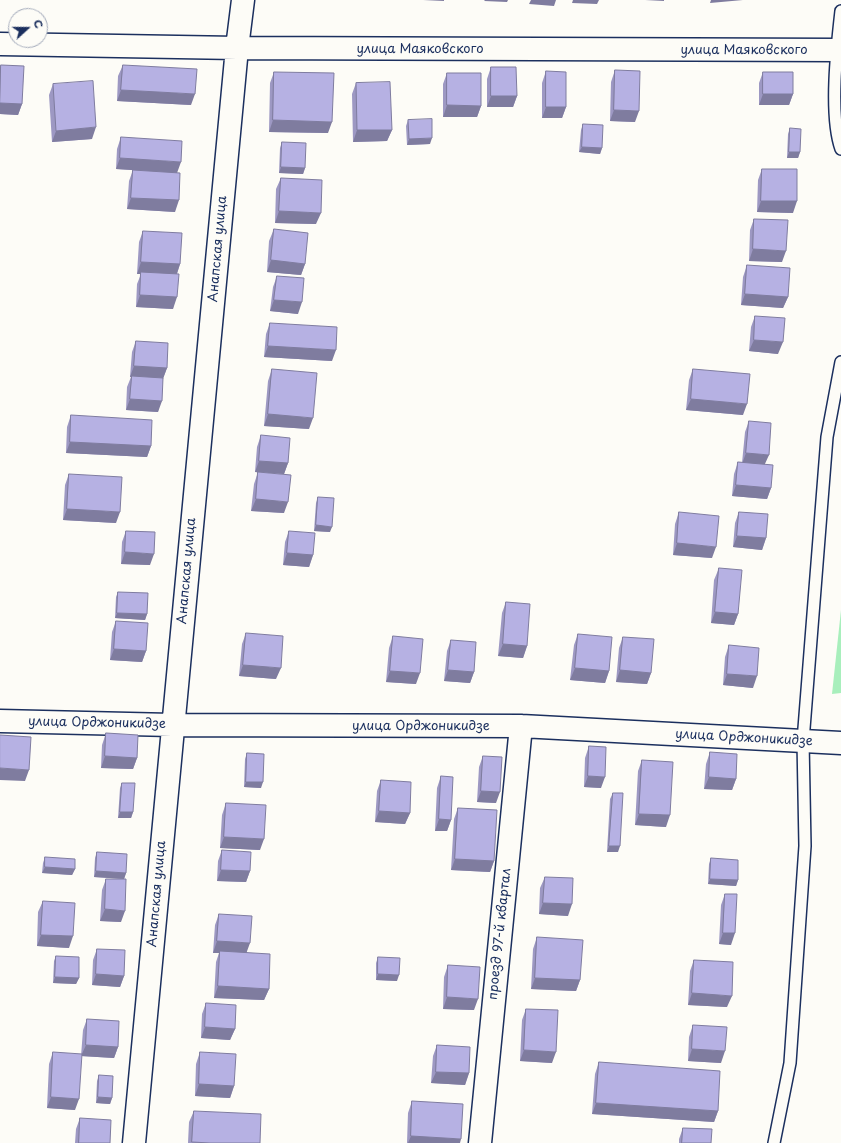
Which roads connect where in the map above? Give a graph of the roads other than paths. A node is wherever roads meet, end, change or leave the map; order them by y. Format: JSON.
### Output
{"nodes":[{"id":1,"x":243,"y":0,"type":"edge"},
{"id":2,"x":841,"y":11,"type":"edge"},
{"id":3,"x":0,"y":44,"type":"edge"},
{"id":4,"x":237,"y":48,"type":"junction"},
{"id":5,"x":839,"y":50,"type":"edge"},
{"id":6,"x":841,"y":149,"type":"edge"},
{"id":7,"x":841,"y":362,"type":"edge"},
{"id":8,"x":0,"y":721,"type":"edge"},
{"id":9,"x":172,"y":725,"type":"junction"},
{"id":10,"x":521,"y":726,"type":"junction"},
{"id":11,"x":803,"y":741,"type":"junction"},
{"id":12,"x":841,"y":743,"type":"edge"},
{"id":13,"x":134,"y":1143,"type":"edge"},
{"id":14,"x":480,"y":1143,"type":"edge"},
{"id":15,"x":774,"y":1143,"type":"edge"}],
"edges":[{"from":1,"to":4,"type":"street","name":"Анапская улица"},
{"from":2,"to":5,"type":"lane"},
{"from":3,"to":4,"type":"street","name":"улица Маяковского"},
{"from":4,"to":5,"type":"street","name":"улица Маяковского"},
{"from":4,"to":9,"type":"street","name":"Анапская улица"},
{"from":5,"to":6,"type":"lane"},
{"from":7,"to":11,"type":"lane"},
{"from":8,"to":9,"type":"street","name":"улица Орджоникидзе"},
{"from":9,"to":10,"type":"street","name":"улица Орджоникидзе"},
{"from":9,"to":13,"type":"street","name":"Анапская улица"},
{"from":10,"to":11,"type":"street","name":"улица Орджоникидзе"},
{"from":10,"to":14,"type":"street","name":"проезд 97-й квартал"},
{"from":11,"to":12,"type":"street","name":"улица Орджоникидзе"},
{"from":11,"to":15,"type":"lane"}]}
